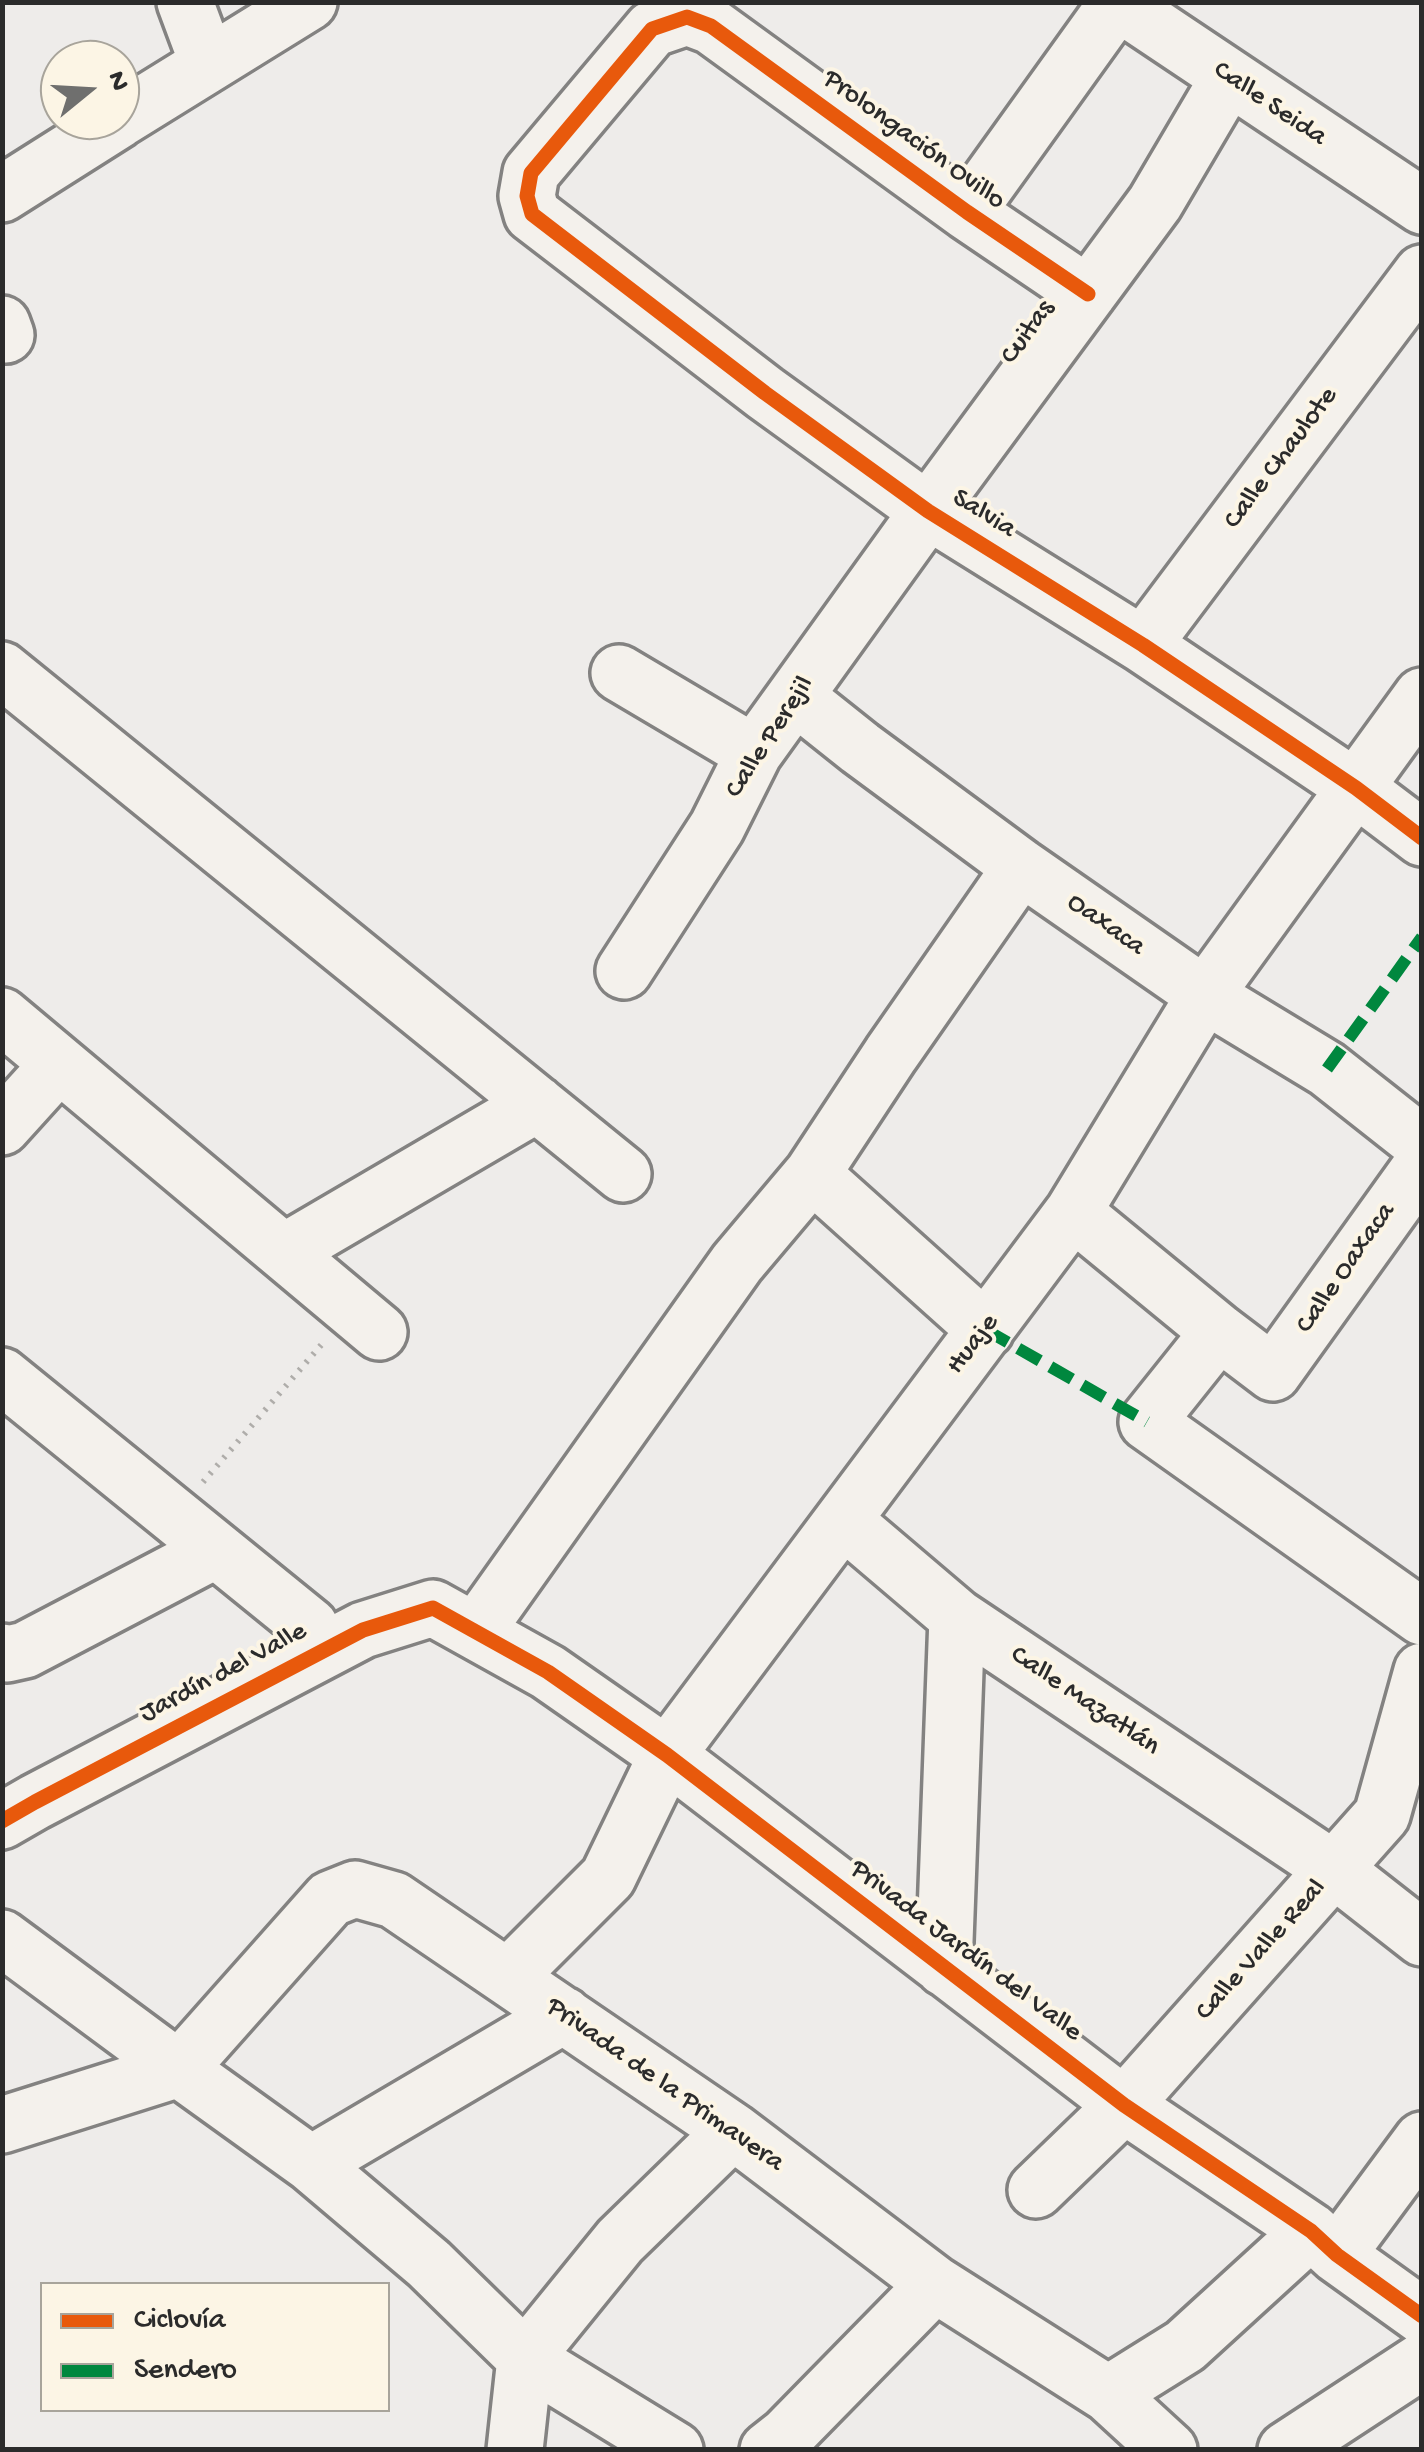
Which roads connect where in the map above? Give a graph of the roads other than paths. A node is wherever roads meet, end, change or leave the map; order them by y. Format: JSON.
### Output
{"nodes":[{"id":1,"x":185,"y":2,"type":"edge"},
{"id":2,"x":309,"y":2,"type":"edge"},
{"id":3,"x":1117,"y":3,"type":"edge"},
{"id":4,"x":208,"y":64,"type":"junction"},
{"id":5,"x":1228,"y":79,"type":"junction"},
{"id":6,"x":140,"y":107,"type":"edge"},
{"id":7,"x":88,"y":140,"type":"edge"},
{"id":8,"x":2,"y":194,"type":"edge"},
{"id":9,"x":1422,"y":206,"type":"edge"},
{"id":10,"x":967,"y":212,"type":"junction"},
{"id":11,"x":532,"y":214,"type":"joint"},
{"id":12,"x":1422,"y":273,"type":"edge"},
{"id":13,"x":1088,"y":294,"type":"junction"},
{"id":14,"x":928,"y":511,"type":"junction"},
{"id":15,"x":1143,"y":645,"type":"junction"},
{"id":16,"x":2,"y":670,"type":"edge"},
{"id":17,"x":619,"y":672,"type":"dead end"},
{"id":18,"x":1422,"y":696,"type":"edge"},
{"id":19,"x":796,"y":697,"type":"junction"},
{"id":20,"x":754,"y":753,"type":"junction"},
{"id":21,"x":1356,"y":788,"type":"junction"},
{"id":22,"x":1422,"y":838,"type":"edge"},
{"id":23,"x":1021,"y":867,"type":"junction"},
{"id":24,"x":624,"y":971,"type":"dead end"},
{"id":25,"x":1205,"y":996,"type":"junction"},
{"id":26,"x":2,"y":1016,"type":"edge"},
{"id":27,"x":60,"y":1064,"type":"junction"},
{"id":28,"x":536,"y":1104,"type":"junction"},
{"id":29,"x":2,"y":1127,"type":"edge"},
{"id":30,"x":1422,"y":1144,"type":"edge"},
{"id":31,"x":1422,"y":1165,"type":"edge"},
{"id":32,"x":623,"y":1174,"type":"dead end"},
{"id":33,"x":812,"y":1174,"type":"junction"},
{"id":34,"x":1073,"y":1212,"type":"junction"},
{"id":35,"x":284,"y":1252,"type":"junction"},
{"id":36,"x":366,"y":1321,"type":"road end"},
{"id":37,"x":986,"y":1330,"type":"junction"},
{"id":38,"x":1219,"y":1332,"type":"junction"},
{"id":39,"x":2,"y":1376,"type":"edge"},
{"id":40,"x":844,"y":1520,"type":"junction"},
{"id":41,"x":216,"y":1550,"type":"junction"},
{"id":42,"x":957,"y":1617,"type":"junction"},
{"id":43,"x":1422,"y":1617,"type":"edge"},
{"id":44,"x":310,"y":1626,"type":"dead end"},
{"id":45,"x":476,"y":1631,"type":"junction"},
{"id":46,"x":2,"y":1652,"type":"edge"},
{"id":47,"x":1422,"y":1671,"type":"edge"},
{"id":48,"x":667,"y":1755,"type":"junction"},
{"id":49,"x":1402,"y":1798,"type":"edge"},
{"id":50,"x":2,"y":1821,"type":"edge"},
{"id":51,"x":1335,"y":1870,"type":"junction"},
{"id":52,"x":2,"y":1938,"type":"edge"},
{"id":53,"x":1422,"y":1938,"type":"edge"},
{"id":54,"x":944,"y":1968,"type":"junction"},
{"id":55,"x":508,"y":1977,"type":"junction"},
{"id":56,"x":564,"y":2015,"type":"junction"},
{"id":57,"x":179,"y":2069,"type":"junction"},
{"id":58,"x":1124,"y":2105,"type":"junction"},
{"id":59,"x":2,"y":2125,"type":"edge"},
{"id":60,"x":733,"y":2131,"type":"junction"},
{"id":61,"x":1422,"y":2140,"type":"edge"},
{"id":62,"x":311,"y":2164,"type":"junction"},
{"id":63,"x":1036,"y":2190,"type":"dead end"},
{"id":64,"x":1324,"y":2243,"type":"junction"},
{"id":65,"x":935,"y":2284,"type":"junction"},
{"id":66,"x":1422,"y":2316,"type":"edge"},
{"id":67,"x":525,"y":2358,"type":"junction"},
{"id":68,"x":1422,"y":2361,"type":"edge"},
{"id":69,"x":1108,"y":2394,"type":"junction"},
{"id":70,"x":515,"y":2450,"type":"edge"},
{"id":71,"x":675,"y":2450,"type":"edge"},
{"id":72,"x":768,"y":2450,"type":"edge"},
{"id":73,"x":1169,"y":2450,"type":"edge"},
{"id":74,"x":1286,"y":2450,"type":"edge"}],
"edges":[{"from":1,"to":4,"type":"street"},
{"from":2,"to":4,"type":"street"},
{"from":3,"to":5,"type":"street","name":"Calle Seida"},
{"from":3,"to":10,"type":"street"},
{"from":4,"to":6,"type":"street"},
{"from":5,"to":9,"type":"street","name":"Calle Seida"},
{"from":5,"to":13,"type":"street","name":"Cuitas"},
{"from":7,"to":8,"type":"street"},
{"from":10,"to":11,"type":"street","name":"Prolongación Ovillo"},
{"from":10,"to":13,"type":"street","name":"Prolongación Ovillo"},
{"from":11,"to":14,"type":"street","name":"Salvia"},
{"from":12,"to":15,"type":"street","name":"Calle Chaulote"},
{"from":13,"to":14,"type":"street","name":"Cuitas"},
{"from":14,"to":15,"type":"street","name":"Salvia"},
{"from":14,"to":19,"type":"street","name":"Calle Perejil"},
{"from":15,"to":21,"type":"street","name":"Salvia"},
{"from":16,"to":28,"type":"street"},
{"from":17,"to":20,"type":"street"},
{"from":18,"to":21,"type":"street","name":"Huaje"},
{"from":19,"to":20,"type":"street","name":"Calle Perejil"},
{"from":19,"to":23,"type":"street","name":"Oaxaca"},
{"from":20,"to":24,"type":"street","name":"Calle Perejil"},
{"from":21,"to":22,"type":"street","name":"Salvia"},
{"from":21,"to":25,"type":"street","name":"Huaje"},
{"from":23,"to":25,"type":"street","name":"Oaxaca"},
{"from":23,"to":33,"type":"street"},
{"from":25,"to":30,"type":"street","name":"Oaxaca"},
{"from":25,"to":34,"type":"street","name":"Huaje"},
{"from":26,"to":27,"type":"street"},
{"from":27,"to":29,"type":"street"},
{"from":27,"to":35,"type":"street"},
{"from":28,"to":32,"type":"street"},
{"from":28,"to":35,"type":"street"},
{"from":31,"to":38,"type":"street","name":"Calle Oaxaca"},
{"from":33,"to":37,"type":"street"},
{"from":33,"to":45,"type":"street"},
{"from":34,"to":37,"type":"street","name":"Huaje"},
{"from":34,"to":38,"type":"street"},
{"from":35,"to":36,"type":"street"},
{"from":37,"to":40,"type":"street","name":"Huaje"},
{"from":38,"to":43,"type":"street"},
{"from":39,"to":41,"type":"street"},
{"from":40,"to":42,"type":"street","name":"Calle Mazatlán"},
{"from":40,"to":48,"type":"street","name":"Huaje"},
{"from":41,"to":44,"type":"street"},
{"from":41,"to":46,"type":"street"},
{"from":42,"to":51,"type":"street","name":"Calle Mazatlán"},
{"from":42,"to":54,"type":"street"},
{"from":45,"to":48,"type":"street","name":"Privada Jardín del Valle"},
{"from":45,"to":50,"type":"street","name":"Jardín del Valle"},
{"from":47,"to":49,"type":"street","name":"Calle Valle Real"},
{"from":48,"to":54,"type":"street","name":"Privada Jardín del Valle"},
{"from":48,"to":55,"type":"street","name":"Huaje"},
{"from":49,"to":51,"type":"street","name":"Calle Valle Real"},
{"from":51,"to":53,"type":"street","name":"Calle Mazatlán"},
{"from":51,"to":58,"type":"street","name":"Calle Valle Real"},
{"from":52,"to":57,"type":"street"},
{"from":54,"to":58,"type":"street","name":"Privada Jardín del Valle"},
{"from":55,"to":56,"type":"street","name":"Privada de la Primavera"},
{"from":55,"to":57,"type":"street","name":"Privada de la Primavera"},
{"from":56,"to":60,"type":"street","name":"Privada de la Primavera"},
{"from":56,"to":62,"type":"street"},
{"from":57,"to":59,"type":"street"},
{"from":57,"to":62,"type":"street"},
{"from":58,"to":63,"type":"street","name":"Calle Valle Real"},
{"from":58,"to":64,"type":"street","name":"Privada Jardín del Valle"},
{"from":60,"to":65,"type":"street","name":"Privada de la Primavera"},
{"from":60,"to":67,"type":"street"},
{"from":61,"to":64,"type":"street"},
{"from":62,"to":67,"type":"street"},
{"from":64,"to":66,"type":"street","name":"Privada Jardín del Valle"},
{"from":64,"to":69,"type":"street"},
{"from":65,"to":69,"type":"street","name":"Privada de la Primavera"},
{"from":65,"to":72,"type":"street"},
{"from":67,"to":70,"type":"street"},
{"from":67,"to":71,"type":"street"},
{"from":68,"to":74,"type":"street"},
{"from":69,"to":73,"type":"street","name":"Privada de la Primavera"}]}
